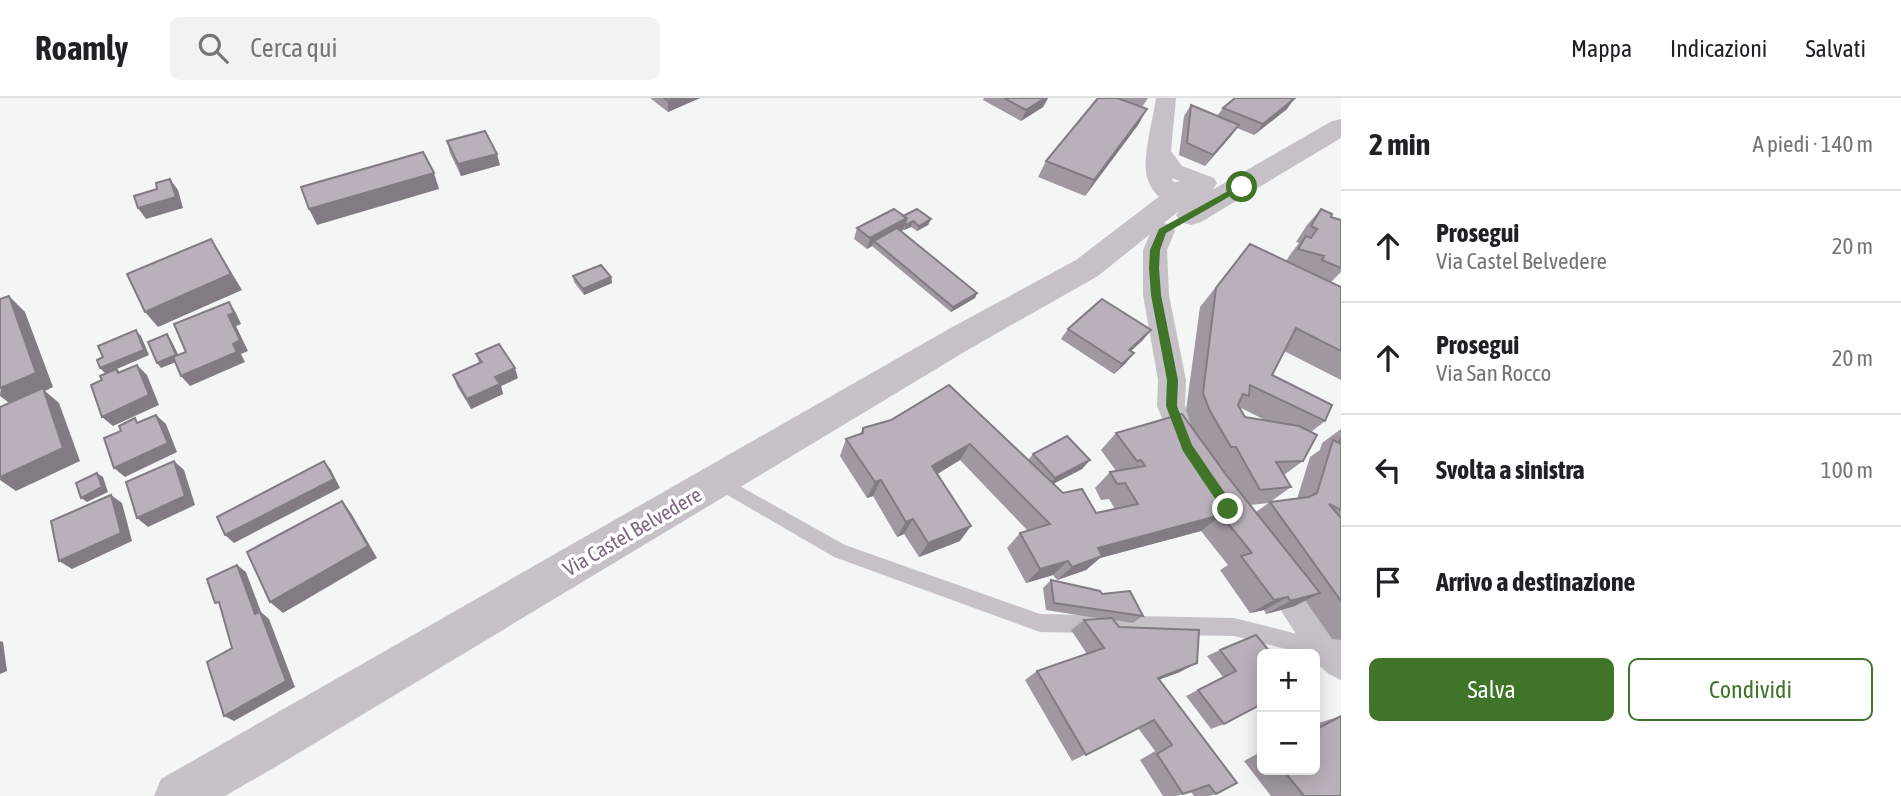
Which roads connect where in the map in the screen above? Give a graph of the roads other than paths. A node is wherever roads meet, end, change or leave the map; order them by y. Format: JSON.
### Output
{"nodes":[{"id":1,"x":1166,"y":98,"type":"edge"},
{"id":2,"x":1341,"y":111,"type":"edge"},
{"id":3,"x":1341,"y":127,"type":"edge"},
{"id":4,"x":1161,"y":153,"type":"junction"},
{"id":5,"x":1197,"y":197,"type":"junction"},
{"id":6,"x":1163,"y":231,"type":"junction"},
{"id":7,"x":1087,"y":268,"type":"junction"},
{"id":8,"x":1208,"y":478,"type":"edge"},
{"id":9,"x":718,"y":481,"type":"junction"},
{"id":10,"x":1261,"y":552,"type":"edge"},
{"id":11,"x":1334,"y":656,"type":"edge"},
{"id":12,"x":178,"y":796,"type":"edge"}],
"edges":[{"from":1,"to":4,"type":"street"},
{"from":2,"to":5,"type":"street"},
{"from":3,"to":5,"type":"street"},
{"from":4,"to":5,"type":"street"},
{"from":4,"to":5,"type":"street"},
{"from":5,"to":6,"type":"street"},
{"from":5,"to":7,"type":"street","name":"Via Castel Belvedere"},
{"from":6,"to":7,"type":"street"},
{"from":6,"to":8,"type":"street"},
{"from":7,"to":9,"type":"street","name":"Via Castel Belvedere"},
{"from":9,"to":11,"type":"lane"},
{"from":9,"to":12,"type":"street","name":"Via Castel Belvedere"},
{"from":10,"to":11,"type":"street"}]}
